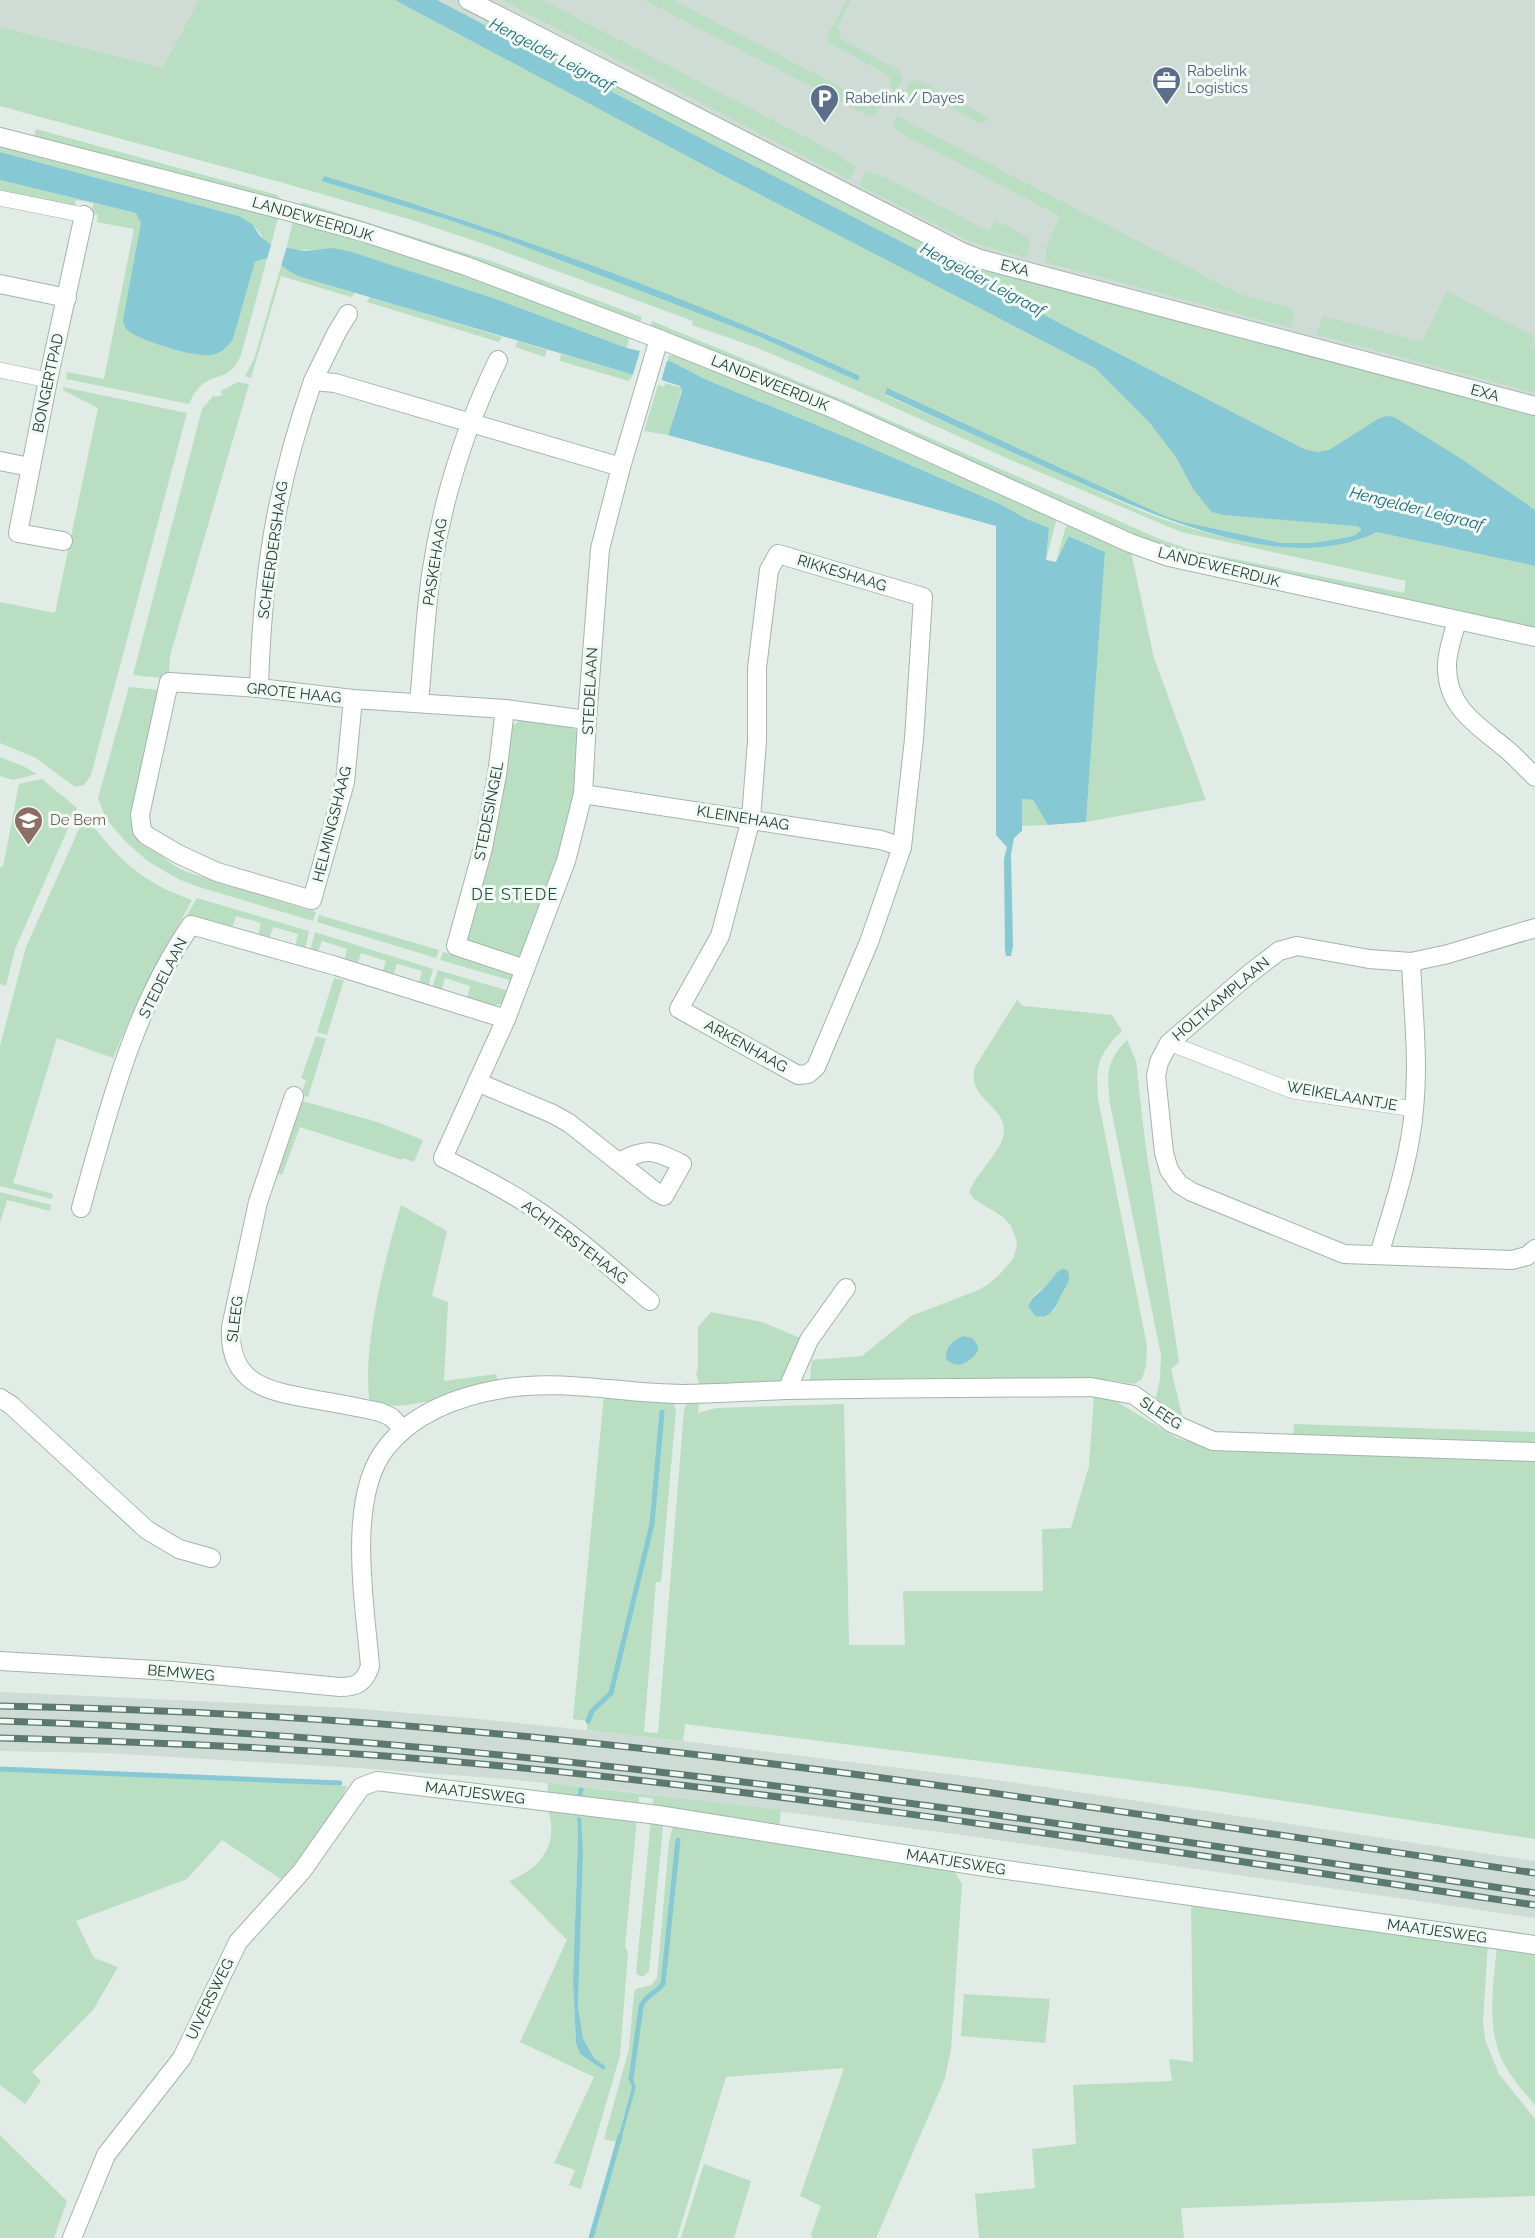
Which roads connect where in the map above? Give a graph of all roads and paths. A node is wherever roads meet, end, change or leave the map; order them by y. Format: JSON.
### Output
{"nodes":[{"id":1,"x":468,"y":0,"type":"edge"},
{"id":2,"x":0,"y":136,"type":"edge"},
{"id":3,"x":0,"y":198,"type":"edge"},
{"id":4,"x":84,"y":215,"type":"joint"},
{"id":5,"x":0,"y":284,"type":"edge"},
{"id":6,"x":67,"y":298,"type":"junction"},
{"id":7,"x":348,"y":314,"type":"dead end"},
{"id":8,"x":657,"y":345,"type":"junction"},
{"id":9,"x":498,"y":360,"type":"dead end"},
{"id":10,"x":0,"y":370,"type":"edge"},
{"id":11,"x":48,"y":380,"type":"junction"},
{"id":12,"x":313,"y":381,"type":"junction"},
{"id":13,"x":1535,"y":406,"type":"edge"},
{"id":14,"x":470,"y":424,"type":"junction"},
{"id":15,"x":0,"y":461,"type":"edge"},
{"id":16,"x":621,"y":467,"type":"junction"},
{"id":17,"x":30,"y":468,"type":"junction"},
{"id":18,"x":63,"y":541,"type":"dead end"},
{"id":19,"x":1457,"y":620,"type":"junction"},
{"id":20,"x":1535,"y":637,"type":"edge"},
{"id":21,"x":169,"y":682,"type":"joint"},
{"id":22,"x":259,"y":688,"type":"junction"},
{"id":23,"x":353,"y":699,"type":"junction"},
{"id":24,"x":419,"y":703,"type":"junction"},
{"id":25,"x":505,"y":709,"type":"junction"},
{"id":26,"x":587,"y":720,"type":"junction"},
{"id":27,"x":1535,"y":777,"type":"edge"},
{"id":28,"x":584,"y":794,"type":"junction"},
{"id":29,"x":752,"y":819,"type":"junction"},
{"id":30,"x":902,"y":847,"type":"junction"},
{"id":31,"x":1535,"y":928,"type":"edge"},
{"id":32,"x":1411,"y":962,"type":"junction"},
{"id":33,"x":525,"y":969,"type":"junction"},
{"id":34,"x":506,"y":1019,"type":"junction"},
{"id":35,"x":1169,"y":1043,"type":"junction"},
{"id":36,"x":477,"y":1082,"type":"junction"},
{"id":37,"x":294,"y":1096,"type":"dead end"},
{"id":38,"x":1414,"y":1109,"type":"junction"},
{"id":39,"x":618,"y":1162,"type":"dead end"},
{"id":40,"x":81,"y":1208,"type":"dead end"},
{"id":41,"x":1535,"y":1248,"type":"edge"},
{"id":42,"x":1379,"y":1255,"type":"junction"},
{"id":43,"x":846,"y":1288,"type":"dead end"},
{"id":44,"x":650,"y":1301,"type":"dead end"},
{"id":45,"x":787,"y":1390,"type":"junction"},
{"id":46,"x":0,"y":1398,"type":"edge"},
{"id":47,"x":403,"y":1430,"type":"junction"},
{"id":48,"x":1535,"y":1452,"type":"edge"},
{"id":49,"x":211,"y":1558,"type":"dead end"},
{"id":50,"x":0,"y":1661,"type":"edge"},
{"id":51,"x":360,"y":1683,"type":"joint"},
{"id":52,"x":377,"y":1781,"type":"joint"},
{"id":53,"x":1535,"y":1945,"type":"edge"},
{"id":54,"x":72,"y":2238,"type":"edge"}],
"edges":[{"from":1,"to":13,"type":"street","name":"EXA"},
{"from":2,"to":8,"type":"street","name":"LANDEWEERDIJK"},
{"from":3,"to":4,"type":"street","name":"BONGERTPAD"},
{"from":4,"to":6,"type":"street","name":"BONGERTPAD"},
{"from":5,"to":6,"type":"street"},
{"from":6,"to":11,"type":"street","name":"BONGERTPAD"},
{"from":7,"to":12,"type":"street","name":"SCHEERDERSHAAG"},
{"from":8,"to":16,"type":"street","name":"STEDELAAN"},
{"from":8,"to":19,"type":"street","name":"LANDEWEERDIJK"},
{"from":9,"to":14,"type":"street"},
{"from":10,"to":11,"type":"street"},
{"from":11,"to":17,"type":"street","name":"BONGERTPAD"},
{"from":12,"to":14,"type":"street"},
{"from":12,"to":22,"type":"street","name":"SCHEERDERSHAAG"},
{"from":14,"to":16,"type":"street"},
{"from":14,"to":24,"type":"street","name":"PASKEHAAG"},
{"from":15,"to":17,"type":"street"},
{"from":16,"to":26,"type":"street","name":"STEDELAAN"},
{"from":17,"to":18,"type":"street","name":"BONGERTPAD"},
{"from":19,"to":20,"type":"street","name":"LANDEWEERDIJK"},
{"from":19,"to":27,"type":"street"},
{"from":21,"to":22,"type":"street","name":"GROTE HAAG"},
{"from":21,"to":23,"type":"street","name":"HELMINGSHAAG"},
{"from":22,"to":23,"type":"street","name":"GROTE HAAG"},
{"from":23,"to":24,"type":"street","name":"GROTE HAAG"},
{"from":24,"to":25,"type":"street"},
{"from":25,"to":26,"type":"street"},
{"from":25,"to":33,"type":"street","name":"STEDESINGEL"},
{"from":26,"to":28,"type":"street","name":"STEDELAAN"},
{"from":28,"to":29,"type":"street","name":"KLEINEHAAG"},
{"from":28,"to":33,"type":"street","name":"STEDELAAN"},
{"from":29,"to":30,"type":"street","name":"KLEINEHAAG"},
{"from":29,"to":30,"type":"street","name":"ARKENHAAG"},
{"from":29,"to":30,"type":"street","name":"RIKKESHAAG"},
{"from":31,"to":32,"type":"street","name":"HOLTKAMPLAAN"},
{"from":32,"to":35,"type":"street","name":"HOLTKAMPLAAN"},
{"from":32,"to":38,"type":"street","name":"WEIKELAANTJE"},
{"from":33,"to":34,"type":"street","name":"ACHTERSTEHAAG"},
{"from":34,"to":36,"type":"street","name":"ACHTERSTEHAAG"},
{"from":34,"to":40,"type":"street","name":"STEDELAAN"},
{"from":35,"to":38,"type":"street","name":"WEIKELAANTJE"},
{"from":35,"to":42,"type":"street","name":"HOLTKAMPLAAN"},
{"from":36,"to":39,"type":"street"},
{"from":36,"to":44,"type":"street","name":"ACHTERSTEHAAG"},
{"from":37,"to":47,"type":"street","name":"SLEEG"},
{"from":38,"to":42,"type":"street","name":"WEIKELAANTJE"},
{"from":41,"to":42,"type":"street","name":"HOLTKAMPLAAN"},
{"from":43,"to":45,"type":"street"},
{"from":45,"to":47,"type":"street","name":"SLEEG"},
{"from":45,"to":48,"type":"street","name":"SLEEG"},
{"from":46,"to":49,"type":"street"},
{"from":47,"to":51,"type":"street","name":"SLEEG"},
{"from":50,"to":51,"type":"street","name":"BEMWEG"},
{"from":52,"to":53,"type":"street","name":"MAATJESWEG"},
{"from":52,"to":54,"type":"street","name":"UIVERSWEG"}]}
